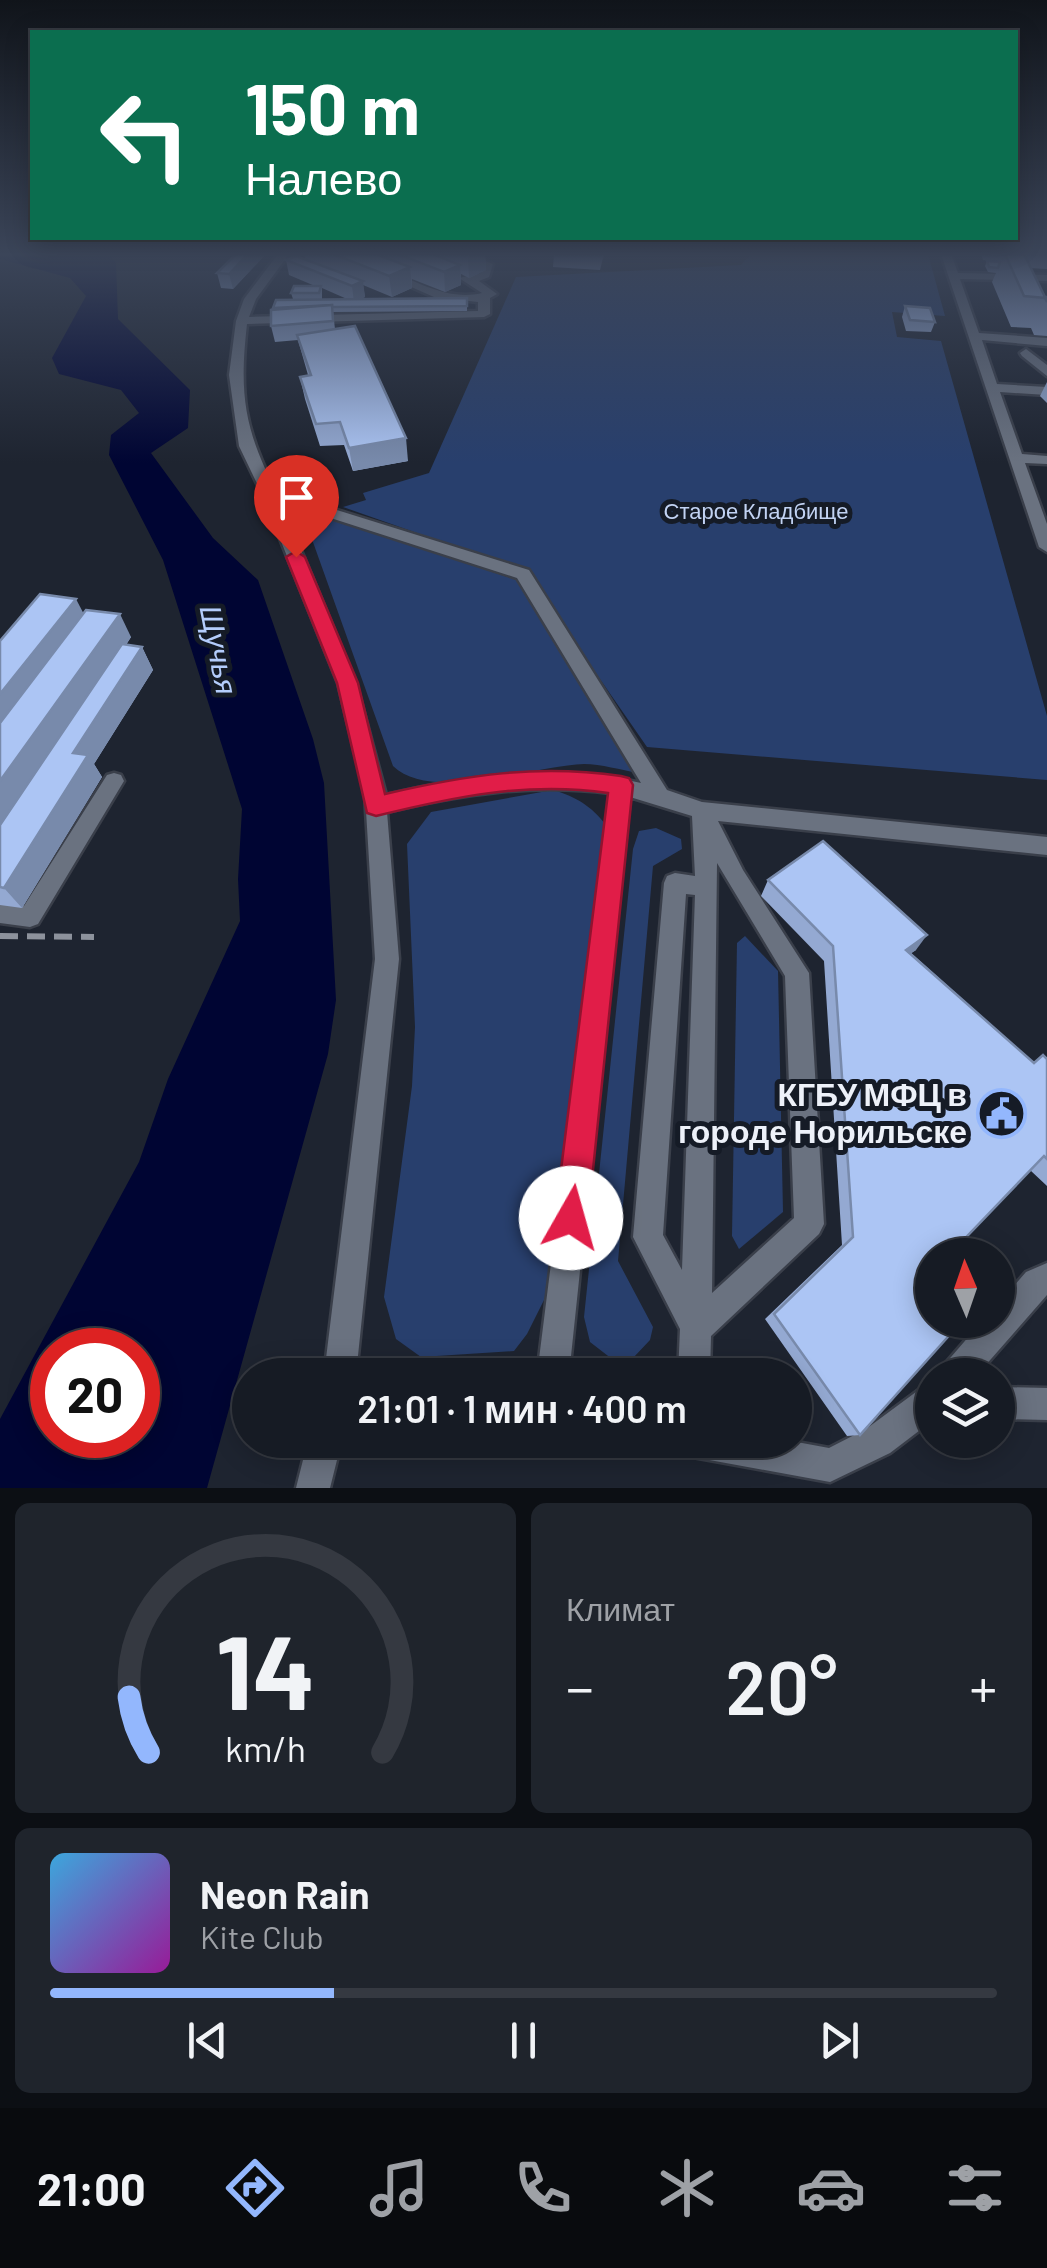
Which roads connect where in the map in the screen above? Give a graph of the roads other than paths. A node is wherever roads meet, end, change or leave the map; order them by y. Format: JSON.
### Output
{"nodes":[{"id":1,"x":242,"y":323,"type":"edge"},
{"id":2,"x":971,"y":323,"type":"edge"},
{"id":3,"x":977,"y":342,"type":"junction"},
{"id":4,"x":1047,"y":342,"type":"edge"},
{"id":5,"x":1026,"y":352,"type":"junction"},
{"id":6,"x":1047,"y":354,"type":"edge"},
{"id":7,"x":1047,"y":372,"type":"edge"},
{"id":8,"x":993,"y":388,"type":"junction"},
{"id":9,"x":1047,"y":391,"type":"edge"},
{"id":10,"x":1016,"y":458,"type":"junction"},
{"id":11,"x":1047,"y":460,"type":"edge"},
{"id":12,"x":270,"y":494,"type":"junction"},
{"id":13,"x":1047,"y":547,"type":"edge"},
{"id":14,"x":114,"y":781,"type":"dead end"},
{"id":15,"x":621,"y":785,"type":"junction"},
{"id":16,"x":658,"y":793,"type":"junction"},
{"id":17,"x":376,"y":806,"type":"junction"},
{"id":18,"x":702,"y":811,"type":"junction"},
{"id":19,"x":1047,"y":846,"type":"edge"},
{"id":20,"x":707,"y":887,"type":"junction"},
{"id":21,"x":0,"y":912,"type":"edge"},
{"id":22,"x":1047,"y":1278,"type":"edge"},
{"id":23,"x":696,"y":1328,"type":"junction"},
{"id":24,"x":342,"y":1358,"type":"edge"},
{"id":25,"x":555,"y":1358,"type":"edge"},
{"id":26,"x":695,"y":1358,"type":"edge"},
{"id":27,"x":971,"y":1358,"type":"edge"},
{"id":28,"x":1015,"y":1403,"type":"edge"},
{"id":29,"x":1047,"y":1404,"type":"edge"},
{"id":30,"x":915,"y":1414,"type":"edge"},
{"id":31,"x":321,"y":1458,"type":"edge"},
{"id":32,"x":792,"y":1458,"type":"edge"},
{"id":33,"x":313,"y":1488,"type":"edge"}],
"edges":[{"from":1,"to":12,"type":"street"},
{"from":2,"to":3,"type":"street"},
{"from":3,"to":4,"type":"street"},
{"from":3,"to":5,"type":"street"},
{"from":3,"to":8,"type":"street"},
{"from":5,"to":6,"type":"street"},
{"from":5,"to":7,"type":"street"},
{"from":8,"to":9,"type":"street"},
{"from":8,"to":10,"type":"street"},
{"from":10,"to":11,"type":"street"},
{"from":10,"to":13,"type":"street"},
{"from":12,"to":16,"type":"street"},
{"from":12,"to":17,"type":"street"},
{"from":14,"to":21,"type":"street"},
{"from":15,"to":16,"type":"street"},
{"from":15,"to":17,"type":"street"},
{"from":15,"to":25,"type":"street"},
{"from":16,"to":18,"type":"street"},
{"from":17,"to":24,"type":"street"},
{"from":18,"to":19,"type":"street"},
{"from":18,"to":20,"type":"street"},
{"from":18,"to":23,"type":"street"},
{"from":20,"to":23,"type":"street"},
{"from":20,"to":23,"type":"street"},
{"from":22,"to":27,"type":"street"},
{"from":23,"to":26,"type":"street"},
{"from":28,"to":29,"type":"street"},
{"from":30,"to":32,"type":"street"},
{"from":31,"to":33,"type":"street"}]}
